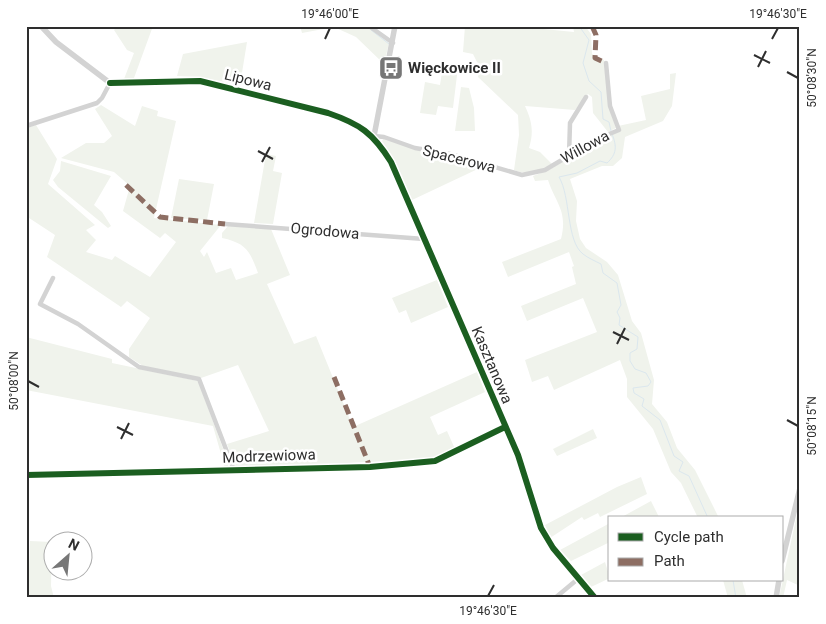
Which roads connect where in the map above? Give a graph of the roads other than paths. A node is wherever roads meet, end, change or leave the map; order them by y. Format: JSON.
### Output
{"nodes":[{"id":1,"x":40,"y":26,"type":"edge"},
{"id":2,"x":369,"y":26,"type":"edge"},
{"id":3,"x":395,"y":26,"type":"edge"},
{"id":4,"x":394,"y":43,"type":"junction"},
{"id":5,"x":606,"y":62,"type":"dead end"},
{"id":6,"x":110,"y":82,"type":"junction"},
{"id":7,"x":586,"y":97,"type":"dead end"},
{"id":8,"x":26,"y":126,"type":"edge"},
{"id":9,"x":374,"y":136,"type":"junction"},
{"id":10,"x":568,"y":156,"type":"junction"},
{"id":11,"x":545,"y":170,"type":"joint"},
{"id":12,"x":226,"y":224,"type":"dead end"},
{"id":13,"x":424,"y":239,"type":"junction"},
{"id":14,"x":53,"y":278,"type":"dead end"},
{"id":15,"x":505,"y":427,"type":"junction"},
{"id":16,"x":234,"y":470,"type":"junction"},
{"id":17,"x":26,"y":475,"type":"edge"},
{"id":18,"x":800,"y":488,"type":"edge"},
{"id":19,"x":784,"y":553,"type":"edge"},
{"id":20,"x":579,"y":578,"type":"junction"},
{"id":21,"x":778,"y":582,"type":"edge"},
{"id":22,"x":555,"y":598,"type":"edge"},
{"id":23,"x":595,"y":598,"type":"edge"},
{"id":24,"x":776,"y":598,"type":"edge"}],
"edges":[{"from":1,"to":6,"type":"street"},
{"from":2,"to":4,"type":"street"},
{"from":3,"to":4,"type":"street"},
{"from":4,"to":9,"type":"street"},
{"from":5,"to":10,"type":"street","name":"Willowa"},
{"from":6,"to":8,"type":"street"},
{"from":6,"to":9,"type":"street","name":"Lipowa"},
{"from":7,"to":10,"type":"street"},
{"from":9,"to":11,"type":"street","name":"Spacerowa"},
{"from":9,"to":13,"type":"street","name":"Kasztanowa"},
{"from":10,"to":11,"type":"street","name":"Willowa"},
{"from":12,"to":13,"type":"street","name":"Ogrodowa"},
{"from":13,"to":15,"type":"street","name":"Kasztanowa"},
{"from":14,"to":16,"type":"street"},
{"from":15,"to":16,"type":"street","name":"Modrzewiowa"},
{"from":15,"to":20,"type":"street","name":"Kasztanowa"},
{"from":16,"to":17,"type":"street","name":"Modrzewiowa"},
{"from":18,"to":19,"type":"street"},
{"from":20,"to":22,"type":"street"},
{"from":20,"to":23,"type":"street","name":"Kasztanowa"},
{"from":21,"to":24,"type":"street"}]}
